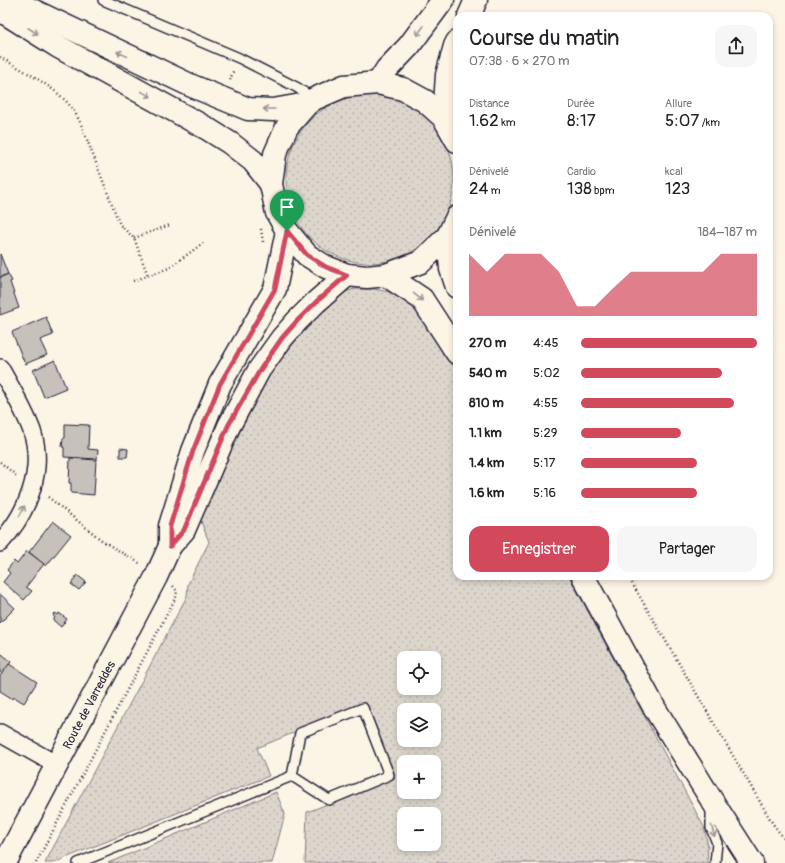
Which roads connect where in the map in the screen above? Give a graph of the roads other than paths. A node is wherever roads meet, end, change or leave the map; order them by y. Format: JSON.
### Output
{"nodes":[{"id":1,"x":11,"y":0,"type":"edge"},
{"id":2,"x":103,"y":0,"type":"edge"},
{"id":3,"x":443,"y":0,"type":"edge"},
{"id":4,"x":476,"y":0,"type":"edge"},
{"id":5,"x":0,"y":10,"type":"edge"},
{"id":6,"x":470,"y":12,"type":"edge"},
{"id":7,"x":453,"y":55,"type":"edge"},
{"id":8,"x":378,"y":83,"type":"junction"},
{"id":9,"x":311,"y":102,"type":"junction"},
{"id":10,"x":444,"y":118,"type":"junction"},
{"id":11,"x":453,"y":134,"type":"edge"},
{"id":12,"x":271,"y":184,"type":"junction"},
{"id":13,"x":453,"y":227,"type":"edge"},
{"id":14,"x":287,"y":231,"type":"junction"},
{"id":15,"x":347,"y":275,"type":"junction"},
{"id":16,"x":386,"y":275,"type":"junction"},
{"id":17,"x":453,"y":275,"type":"edge"},
{"id":18,"x":453,"y":347,"type":"edge"},
{"id":19,"x":0,"y":368,"type":"edge"},
{"id":20,"x":0,"y":543,"type":"edge"},
{"id":21,"x":170,"y":546,"type":"junction"},
{"id":22,"x":585,"y":580,"type":"edge"},
{"id":23,"x":0,"y":733,"type":"edge"},
{"id":24,"x":57,"y":765,"type":"junction"},
{"id":25,"x":292,"y":776,"type":"junction"},
{"id":26,"x":711,"y":799,"type":"junction"},
{"id":27,"x":5,"y":863,"type":"edge"},
{"id":28,"x":78,"y":863,"type":"edge"},
{"id":29,"x":715,"y":863,"type":"edge"},
{"id":30,"x":752,"y":863,"type":"edge"}],
"edges":[{"from":9,"to":1,"type":"main road","one_way":true},
{"from":2,"to":9,"type":"lane"},
{"from":3,"to":8,"type":"main road","one_way":true},
{"from":4,"to":6,"type":"main road"},
{"from":5,"to":12,"type":"main road","one_way":true},
{"from":7,"to":10,"type":"main road"},
{"from":8,"to":9,"type":"main road"},
{"from":8,"to":10,"type":"main road"},
{"from":9,"to":12,"type":"main road"},
{"from":10,"to":11,"type":"main road"},
{"from":12,"to":14,"type":"main road"},
{"from":13,"to":16,"type":"main road"},
{"from":13,"to":17,"type":"main road"},
{"from":14,"to":15,"type":"main road"},
{"from":14,"to":21,"type":"main road","name":"Route de Varreddes"},
{"from":15,"to":16,"type":"main road"},
{"from":15,"to":21,"type":"main road","name":"Route de Varreddes"},
{"from":16,"to":18,"type":"main road","one_way":true},
{"from":20,"to":19,"type":"street","one_way":true},
{"from":21,"to":24,"type":"main road","name":"Route de Varreddes"},
{"from":22,"to":26,"type":"main road"},
{"from":23,"to":24,"type":"street"},
{"from":24,"to":27,"type":"main road","name":"Route de Varreddes"},
{"from":25,"to":25,"type":"lane"},
{"from":25,"to":28,"type":"lane"},
{"from":26,"to":29,"type":"lane","one_way":true},
{"from":26,"to":30,"type":"main road"}]}
